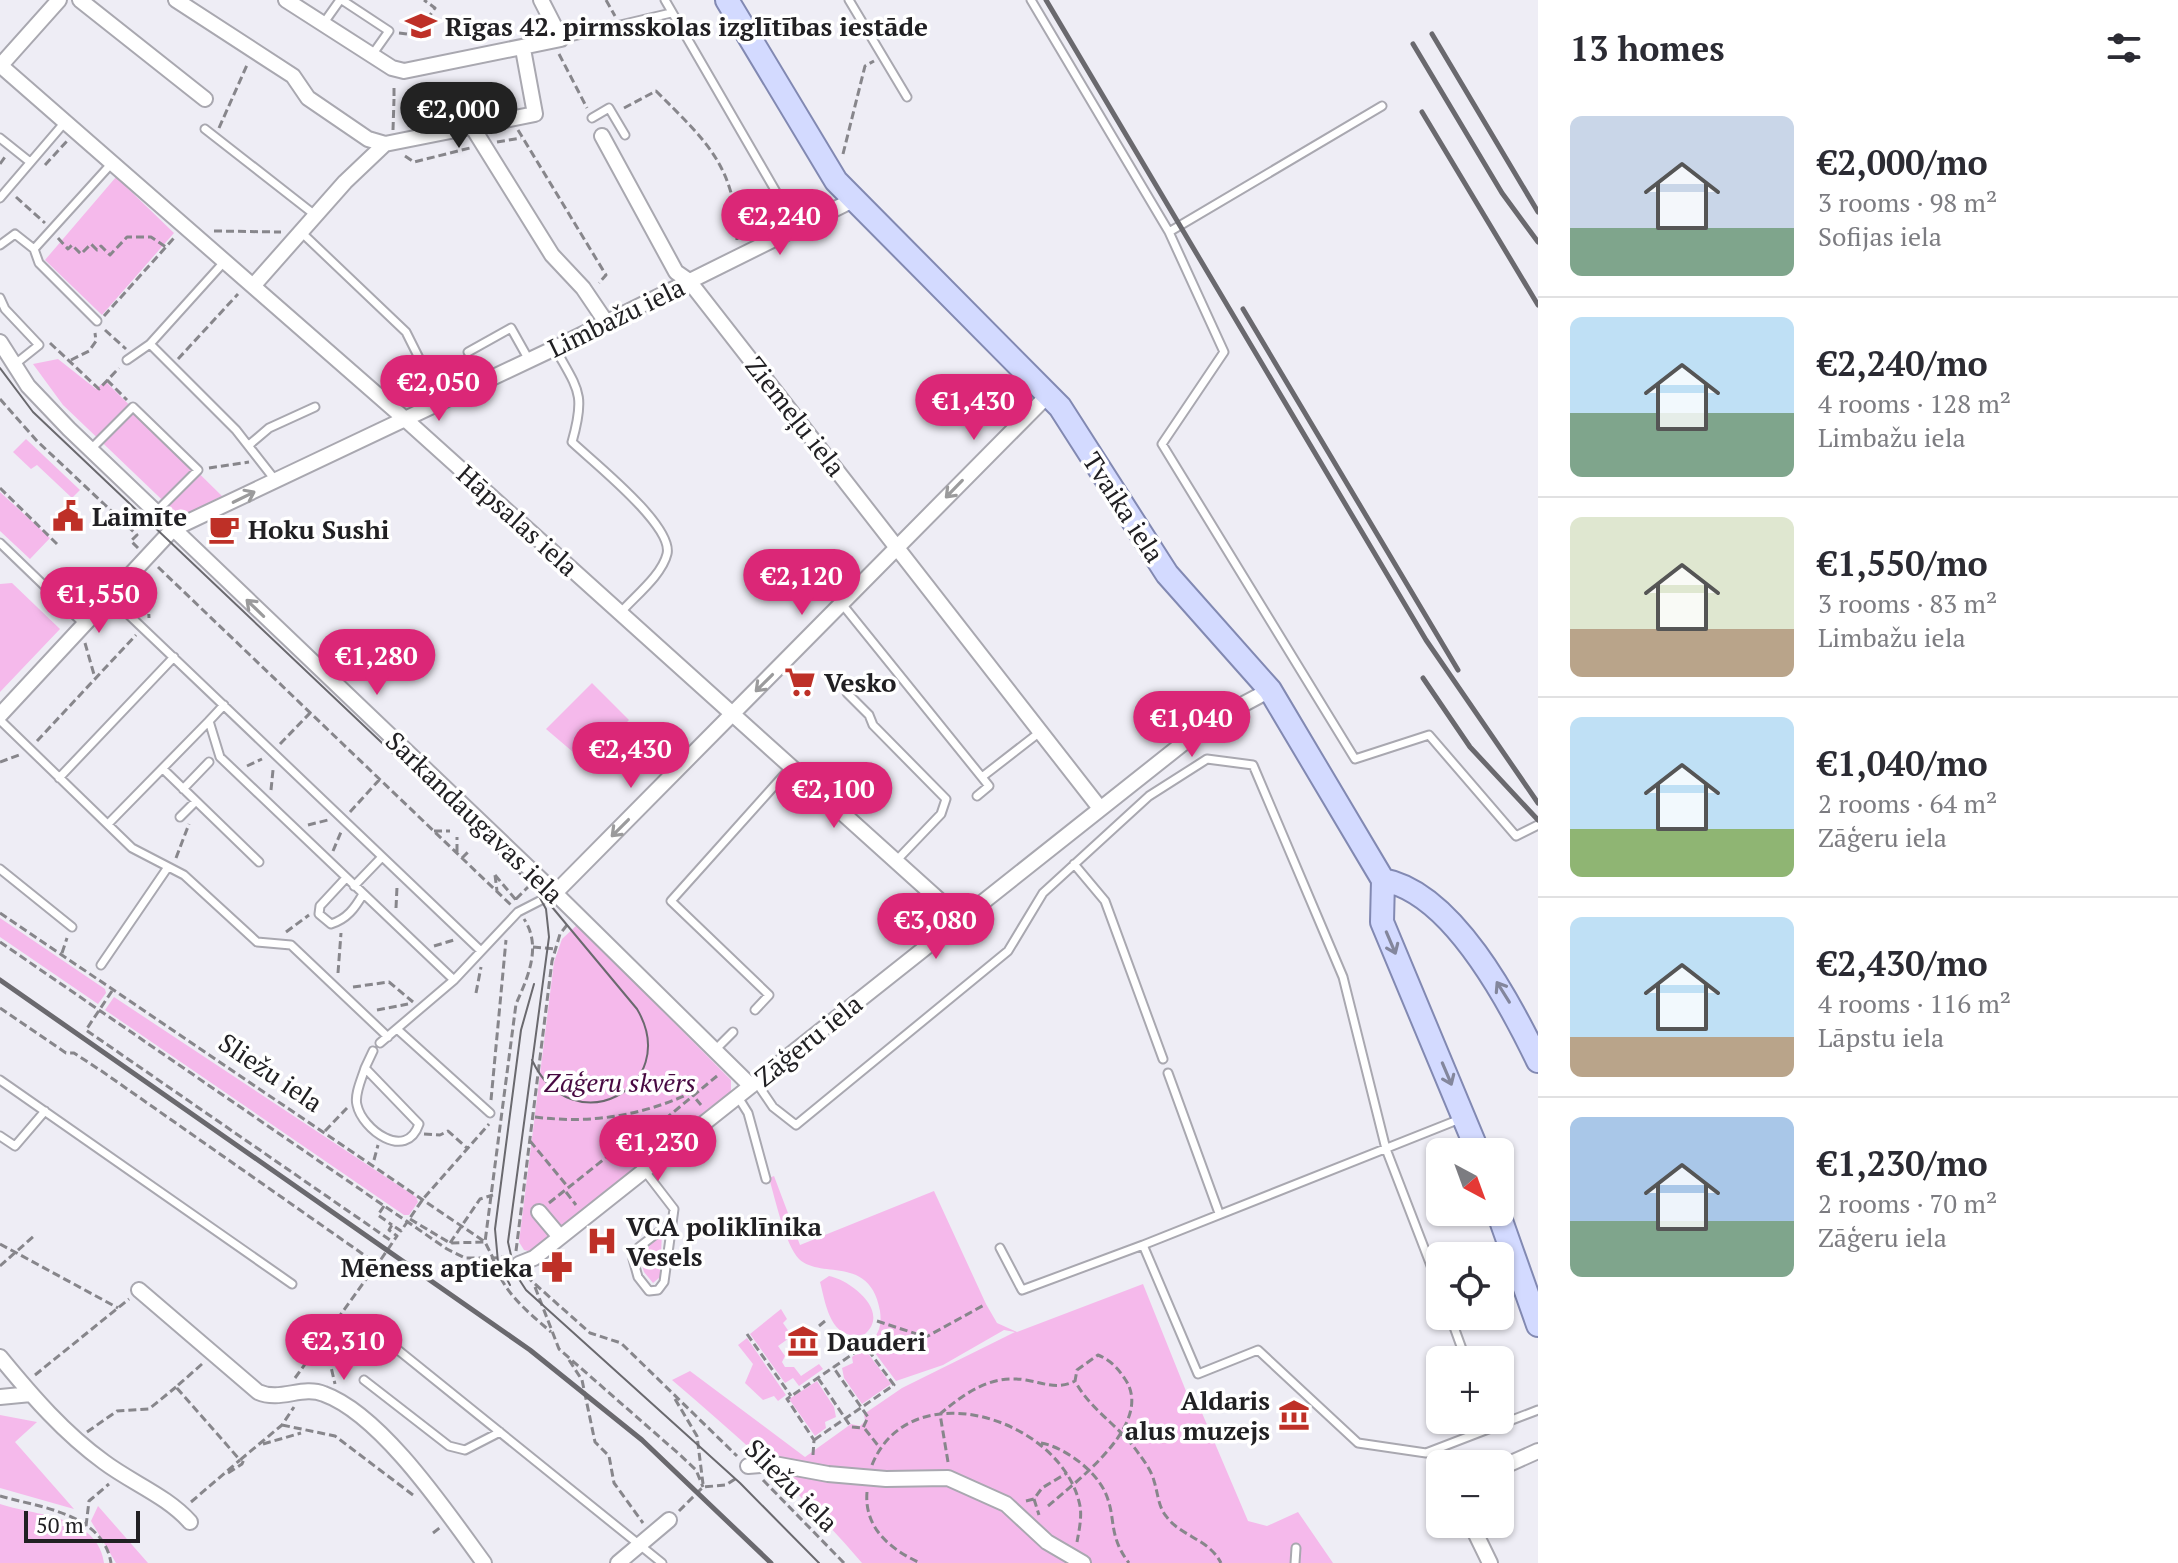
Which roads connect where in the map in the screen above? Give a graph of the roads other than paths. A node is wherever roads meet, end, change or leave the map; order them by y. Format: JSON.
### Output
{"nodes":[{"id":1,"x":59,"y":0,"type":"edge"},
{"id":2,"x":80,"y":0,"type":"edge"},
{"id":3,"x":176,"y":0,"type":"edge"},
{"id":4,"x":286,"y":0,"type":"edge"},
{"id":5,"x":341,"y":0,"type":"edge"},
{"id":6,"x":541,"y":0,"type":"edge"},
{"id":7,"x":665,"y":0,"type":"edge"},
{"id":8,"x":849,"y":0,"type":"edge"},
{"id":9,"x":1031,"y":0,"type":"edge"},
{"id":10,"x":729,"y":1,"type":"edge"},
{"id":11,"x":671,"y":13,"type":"junction"},
{"id":12,"x":323,"y":24,"type":"junction"},
{"id":13,"x":561,"y":39,"type":"junction"},
{"id":14,"x":523,"y":49,"type":"junction"},
{"id":15,"x":372,"y":56,"type":"junction"},
{"id":16,"x":0,"y":65,"type":"edge"},
{"id":17,"x":907,"y":97,"type":"dead end"},
{"id":18,"x":205,"y":99,"type":"dead end"},
{"id":19,"x":1382,"y":106,"type":"dead end"},
{"id":20,"x":592,"y":118,"type":"road end"},
{"id":21,"x":71,"y":126,"type":"junction"},
{"id":22,"x":473,"y":128,"type":"junction"},
{"id":23,"x":205,"y":129,"type":"dead end"},
{"id":24,"x":625,"y":135,"type":"dead end"},
{"id":25,"x":602,"y":136,"type":"dead end"},
{"id":26,"x":0,"y":138,"type":"edge"},
{"id":27,"x":385,"y":144,"type":"junction"},
{"id":28,"x":30,"y":162,"type":"junction"},
{"id":29,"x":112,"y":163,"type":"junction"},
{"id":30,"x":0,"y":198,"type":"edge"},
{"id":31,"x":853,"y":200,"type":"junction"},
{"id":32,"x":315,"y":215,"type":"junction"},
{"id":33,"x":797,"y":228,"type":"junction"},
{"id":34,"x":301,"y":232,"type":"junction"},
{"id":35,"x":1169,"y":232,"type":"junction"},
{"id":36,"x":0,"y":245,"type":"edge"},
{"id":37,"x":34,"y":249,"type":"junction"},
{"id":38,"x":224,"y":262,"type":"junction"},
{"id":39,"x":689,"y":281,"type":"junction"},
{"id":40,"x":251,"y":284,"type":"junction"},
{"id":41,"x":0,"y":298,"type":"edge"},
{"id":42,"x":2,"y":310,"type":"edge"},
{"id":43,"x":98,"y":322,"type":"road end"},
{"id":44,"x":606,"y":322,"type":"junction"},
{"id":45,"x":0,"y":342,"type":"edge"},
{"id":46,"x":150,"y":344,"type":"junction"},
{"id":47,"x":555,"y":348,"type":"junction"},
{"id":48,"x":468,"y":352,"type":"dead end"},
{"id":49,"x":129,"y":357,"type":"road end"},
{"id":50,"x":529,"y":360,"type":"junction"},
{"id":51,"x":14,"y":365,"type":"junction"},
{"id":52,"x":1049,"y":394,"type":"junction"},
{"id":53,"x":441,"y":402,"type":"junction"},
{"id":54,"x":315,"y":407,"type":"dead end"},
{"id":55,"x":405,"y":419,"type":"junction"},
{"id":56,"x":249,"y":445,"type":"junction"},
{"id":57,"x":90,"y":449,"type":"junction"},
{"id":58,"x":272,"y":476,"type":"dead end"},
{"id":59,"x":156,"y":512,"type":"junction"},
{"id":60,"x":173,"y":529,"type":"junction"},
{"id":61,"x":0,"y":543,"type":"edge"},
{"id":62,"x":897,"y":548,"type":"junction"},
{"id":63,"x":109,"y":596,"type":"junction"},
{"id":64,"x":842,"y":604,"type":"junction"},
{"id":65,"x":620,"y":613,"type":"junction"},
{"id":66,"x":84,"y":624,"type":"junction"},
{"id":67,"x":174,"y":657,"type":"junction"},
{"id":68,"x":1270,"y":690,"type":"junction"},
{"id":69,"x":847,"y":693,"type":"dead end"},
{"id":70,"x":224,"y":705,"type":"junction"},
{"id":71,"x":734,"y":713,"type":"junction"},
{"id":72,"x":0,"y":718,"type":"edge"},
{"id":73,"x":209,"y":721,"type":"junction"},
{"id":74,"x":1041,"y":731,"type":"junction"},
{"id":75,"x":209,"y":762,"type":"dead end"},
{"id":76,"x":792,"y":766,"type":"junction"},
{"id":77,"x":163,"y":769,"type":"junction"},
{"id":78,"x":982,"y":777,"type":"junction"},
{"id":79,"x":59,"y":778,"type":"junction"},
{"id":80,"x":183,"y":789,"type":"junction"},
{"id":81,"x":977,"y":796,"type":"dead end"},
{"id":82,"x":198,"y":804,"type":"junction"},
{"id":83,"x":1099,"y":807,"type":"junction"},
{"id":84,"x":180,"y":817,"type":"dead end"},
{"id":85,"x":108,"y":824,"type":"junction"},
{"id":86,"x":1538,"y":825,"type":"edge"},
{"id":87,"x":382,"y":857,"type":"junction"},
{"id":88,"x":896,"y":861,"type":"junction"},
{"id":89,"x":259,"y":862,"type":"dead end"},
{"id":90,"x":1074,"y":864,"type":"junction"},
{"id":91,"x":168,"y":867,"type":"junction"},
{"id":92,"x":0,"y":869,"type":"edge"},
{"id":93,"x":346,"y":878,"type":"junction"},
{"id":94,"x":1383,"y":880,"type":"junction"},
{"id":95,"x":354,"y":886,"type":"junction"},
{"id":96,"x":555,"y":893,"type":"junction"},
{"id":97,"x":363,"y":894,"type":"junction"},
{"id":98,"x":959,"y":918,"type":"junction"},
{"id":99,"x":72,"y":927,"type":"road end"},
{"id":100,"x":478,"y":954,"type":"junction"},
{"id":101,"x":101,"y":965,"type":"dead end"},
{"id":102,"x":454,"y":980,"type":"junction"},
{"id":103,"x":755,"y":1010,"type":"dead end"},
{"id":104,"x":397,"y":1029,"type":"junction"},
{"id":105,"x":733,"y":1032,"type":"dead end"},
{"id":106,"x":388,"y":1037,"type":"junction"},
{"id":107,"x":380,"y":1043,"type":"dead end"},
{"id":108,"x":373,"y":1051,"type":"dead end"},
{"id":109,"x":714,"y":1051,"type":"junction"},
{"id":110,"x":1163,"y":1059,"type":"dead end"},
{"id":111,"x":1538,"y":1061,"type":"edge"},
{"id":112,"x":365,"y":1068,"type":"junction"},
{"id":113,"x":1168,"y":1073,"type":"dead end"},
{"id":114,"x":0,"y":1080,"type":"edge"},
{"id":115,"x":754,"y":1084,"type":"junction"},
{"id":116,"x":738,"y":1097,"type":"junction"},
{"id":117,"x":45,"y":1111,"type":"junction"},
{"id":118,"x":490,"y":1113,"type":"road end"},
{"id":119,"x":1466,"y":1117,"type":"junction"},
{"id":120,"x":0,"y":1136,"type":"edge"},
{"id":121,"x":1473,"y":1138,"type":"edge"},
{"id":122,"x":1386,"y":1149,"type":"junction"},
{"id":123,"x":644,"y":1170,"type":"junction"},
{"id":124,"x":766,"y":1179,"type":"dead end"},
{"id":125,"x":539,"y":1212,"type":"road end"},
{"id":126,"x":1219,"y":1213,"type":"junction"},
{"id":127,"x":669,"y":1224,"type":"junction"},
{"id":128,"x":1503,"y":1226,"type":"edge"},
{"id":129,"x":560,"y":1237,"type":"junction"},
{"id":130,"x":1143,"y":1245,"type":"junction"},
{"id":131,"x":1000,"y":1248,"type":"dead end"},
{"id":132,"x":1426,"y":1253,"type":"edge"},
{"id":133,"x":518,"y":1260,"type":"road end"},
{"id":134,"x":292,"y":1284,"type":"dead end"},
{"id":135,"x":139,"y":1290,"type":"road end"},
{"id":136,"x":1534,"y":1306,"type":"edge"},
{"id":137,"x":1538,"y":1325,"type":"edge"},
{"id":138,"x":377,"y":1333,"type":"dead end"},
{"id":139,"x":0,"y":1357,"type":"edge"},
{"id":140,"x":364,"y":1380,"type":"dead end"},
{"id":141,"x":27,"y":1390,"type":"junction"},
{"id":142,"x":0,"y":1397,"type":"edge"},
{"id":143,"x":1538,"y":1410,"type":"edge"},
{"id":144,"x":1514,"y":1417,"type":"edge"},
{"id":145,"x":500,"y":1432,"type":"junction"},
{"id":146,"x":1467,"y":1434,"type":"edge"},
{"id":147,"x":1538,"y":1451,"type":"edge"},
{"id":148,"x":1514,"y":1462,"type":"edge"},
{"id":149,"x":750,"y":1468,"type":"road end"},
{"id":150,"x":669,"y":1520,"type":"dead end"},
{"id":151,"x":190,"y":1522,"type":"dead end"},
{"id":152,"x":1478,"y":1538,"type":"edge"},
{"id":153,"x":639,"y":1546,"type":"junction"},
{"id":154,"x":1296,"y":1548,"type":"dead end"},
{"id":155,"x":484,"y":1563,"type":"edge"},
{"id":156,"x":618,"y":1563,"type":"edge"},
{"id":157,"x":662,"y":1563,"type":"edge"},
{"id":158,"x":1083,"y":1563,"type":"edge"},
{"id":159,"x":1295,"y":1563,"type":"edge"},
{"id":160,"x":1490,"y":1563,"type":"edge"}],
"edges":[{"from":1,"to":16,"type":"street"},
{"from":2,"to":18,"type":"street"},
{"from":3,"to":27,"type":"street"},
{"from":4,"to":12,"type":"street"},
{"from":5,"to":12,"type":"lane"},
{"from":5,"to":15,"type":"lane"},
{"from":6,"to":13,"type":"street"},
{"from":7,"to":11,"type":"lane"},
{"from":8,"to":17,"type":"lane"},
{"from":9,"to":35,"type":"lane"},
{"from":10,"to":31,"type":"main road","name":"Tvaika iela"},
{"from":11,"to":13,"type":"lane"},
{"from":11,"to":33,"type":"lane"},
{"from":12,"to":15,"type":"street"},
{"from":13,"to":14,"type":"street"},
{"from":14,"to":15,"type":"street"},
{"from":14,"to":22,"type":"street"},
{"from":16,"to":21,"type":"street","name":"Hāpsalas iela"},
{"from":19,"to":35,"type":"lane"},
{"from":20,"to":24,"type":"lane"},
{"from":21,"to":28,"type":"lane"},
{"from":21,"to":29,"type":"street","name":"Hāpsalas iela"},
{"from":22,"to":27,"type":"street"},
{"from":22,"to":44,"type":"street"},
{"from":23,"to":32,"type":"lane"},
{"from":25,"to":39,"type":"street","name":"Ziemeļu iela"},
{"from":26,"to":28,"type":"lane"},
{"from":27,"to":32,"type":"street"},
{"from":28,"to":30,"type":"lane"},
{"from":29,"to":37,"type":"lane"},
{"from":29,"to":38,"type":"street","name":"Hāpsalas iela"},
{"from":31,"to":33,"type":"street","name":"Limbažu iela"},
{"from":31,"to":52,"type":"main road","name":"Tvaika iela"},
{"from":32,"to":34,"type":"street"},
{"from":33,"to":39,"type":"street","name":"Limbažu iela"},
{"from":34,"to":40,"type":"street"},
{"from":34,"to":53,"type":"lane"},
{"from":35,"to":86,"type":"lane"},
{"from":36,"to":37,"type":"lane"},
{"from":37,"to":43,"type":"lane"},
{"from":38,"to":40,"type":"street","name":"Hāpsalas iela"},
{"from":38,"to":46,"type":"lane"},
{"from":39,"to":44,"type":"street","name":"Limbažu iela"},
{"from":39,"to":62,"type":"street","name":"Ziemeļu iela"},
{"from":40,"to":55,"type":"street","name":"Hāpsalas iela"},
{"from":41,"to":42,"type":"lane"},
{"from":42,"to":51,"type":"lane"},
{"from":44,"to":47,"type":"street","name":"Limbažu iela"},
{"from":45,"to":51,"type":"street","name":"Sarkandaugavas iela"},
{"from":46,"to":49,"type":"lane"},
{"from":46,"to":56,"type":"lane"},
{"from":47,"to":50,"type":"street","name":"Limbažu iela"},
{"from":47,"to":65,"type":"lane"},
{"from":48,"to":50,"type":"lane"},
{"from":50,"to":53,"type":"street","name":"Limbažu iela"},
{"from":51,"to":57,"type":"street","name":"Sarkandaugavas iela"},
{"from":52,"to":62,"type":"street","one_way":true},
{"from":52,"to":68,"type":"main road","name":"Tvaika iela"},
{"from":53,"to":55,"type":"street","name":"Limbažu iela"},
{"from":54,"to":56,"type":"lane"},
{"from":60,"to":55,"type":"street","name":"Limbažu iela","one_way":true},
{"from":55,"to":65,"type":"street","name":"Hāpsalas iela"},
{"from":56,"to":58,"type":"lane"},
{"from":57,"to":59,"type":"street","name":"Sarkandaugavas iela"},
{"from":57,"to":59,"type":"lane"},
{"from":59,"to":60,"type":"street","name":"Sarkandaugavas iela"},
{"from":60,"to":63,"type":"street","name":"Limbažu iela"},
{"from":96,"to":60,"type":"street","name":"Sarkandaugavas iela","one_way":true},
{"from":61,"to":66,"type":"lane"},
{"from":62,"to":64,"type":"street"},
{"from":62,"to":74,"type":"street","name":"Ziemeļu iela"},
{"from":63,"to":66,"type":"street","name":"Limbažu iela"},
{"from":63,"to":67,"type":"lane"},
{"from":64,"to":71,"type":"street","one_way":true},
{"from":64,"to":78,"type":"lane"},
{"from":65,"to":71,"type":"street","name":"Hāpsalas iela"},
{"from":66,"to":72,"type":"street","name":"Limbažu iela"},
{"from":67,"to":70,"type":"lane"},
{"from":67,"to":79,"type":"lane"},
{"from":68,"to":83,"type":"street","name":"Zāģeru iela"},
{"from":68,"to":94,"type":"main road","name":"Tvaika iela"},
{"from":69,"to":88,"type":"lane"},
{"from":70,"to":73,"type":"lane"},
{"from":70,"to":87,"type":"lane"},
{"from":71,"to":76,"type":"street","name":"Hāpsalas iela"},
{"from":71,"to":96,"type":"street","one_way":true},
{"from":72,"to":79,"type":"lane"},
{"from":73,"to":77,"type":"lane"},
{"from":73,"to":93,"type":"lane"},
{"from":74,"to":78,"type":"lane"},
{"from":74,"to":83,"type":"street","name":"Ziemeļu iela"},
{"from":75,"to":80,"type":"lane"},
{"from":76,"to":88,"type":"street","name":"Hāpsalas iela"},
{"from":76,"to":103,"type":"lane"},
{"from":77,"to":80,"type":"lane"},
{"from":77,"to":85,"type":"lane"},
{"from":78,"to":81,"type":"lane"},
{"from":79,"to":85,"type":"lane"},
{"from":80,"to":82,"type":"lane"},
{"from":82,"to":84,"type":"lane"},
{"from":82,"to":89,"type":"lane"},
{"from":83,"to":98,"type":"street","name":"Zāģeru iela"},
{"from":85,"to":91,"type":"lane"},
{"from":87,"to":95,"type":"lane"},
{"from":87,"to":100,"type":"lane"},
{"from":88,"to":98,"type":"street","name":"Hāpsalas iela"},
{"from":90,"to":110,"type":"lane"},
{"from":90,"to":115,"type":"lane"},
{"from":90,"to":122,"type":"lane"},
{"from":91,"to":101,"type":"lane"},
{"from":91,"to":106,"type":"lane"},
{"from":92,"to":99,"type":"lane"},
{"from":93,"to":95,"type":"lane"},
{"from":93,"to":97,"type":"lane"},
{"from":111,"to":94,"type":"main road","one_way":true},
{"from":94,"to":119,"type":"main road","one_way":true},
{"from":95,"to":97,"type":"lane"},
{"from":96,"to":100,"type":"lane"},
{"from":96,"to":109,"type":"street","name":"Sarkandaugavas iela"},
{"from":97,"to":102,"type":"lane"},
{"from":98,"to":115,"type":"street","name":"Zāģeru iela"},
{"from":100,"to":102,"type":"lane"},
{"from":102,"to":104,"type":"lane"},
{"from":104,"to":106,"type":"lane"},
{"from":104,"to":118,"type":"lane"},
{"from":105,"to":109,"type":"lane"},
{"from":106,"to":107,"type":"lane"},
{"from":108,"to":112,"type":"lane"},
{"from":109,"to":115,"type":"street","name":"Sarkandaugavas iela"},
{"from":112,"to":112,"type":"lane"},
{"from":113,"to":126,"type":"lane"},
{"from":114,"to":117,"type":"lane"},
{"from":115,"to":116,"type":"street","name":"Zāģeru iela"},
{"from":116,"to":123,"type":"street","name":"Zāģeru iela"},
{"from":116,"to":124,"type":"lane"},
{"from":117,"to":120,"type":"lane"},
{"from":117,"to":134,"type":"lane"},
{"from":119,"to":121,"type":"main road"},
{"from":119,"to":122,"type":"lane"},
{"from":122,"to":126,"type":"lane"},
{"from":122,"to":132,"type":"lane"},
{"from":123,"to":127,"type":"lane"},
{"from":123,"to":129,"type":"street","name":"Zāģeru iela"},
{"from":125,"to":129,"type":"street"},
{"from":126,"to":130,"type":"lane"},
{"from":127,"to":127,"type":"lane"},
{"from":128,"to":136,"type":"main road"},
{"from":129,"to":133,"type":"street","name":"Zāģeru iela"},
{"from":130,"to":131,"type":"lane"},
{"from":130,"to":146,"type":"lane"},
{"from":135,"to":155,"type":"street"},
{"from":136,"to":137,"type":"main road"},
{"from":138,"to":145,"type":"lane"},
{"from":139,"to":141,"type":"street"},
{"from":140,"to":145,"type":"lane"},
{"from":141,"to":142,"type":"street"},
{"from":141,"to":151,"type":"street"},
{"from":143,"to":144,"type":"lane"},
{"from":145,"to":153,"type":"lane"},
{"from":147,"to":148,"type":"street"},
{"from":149,"to":158,"type":"street"},
{"from":150,"to":153,"type":"street"},
{"from":152,"to":160,"type":"street"},
{"from":153,"to":156,"type":"street"},
{"from":153,"to":157,"type":"lane"},
{"from":154,"to":159,"type":"lane"}]}
